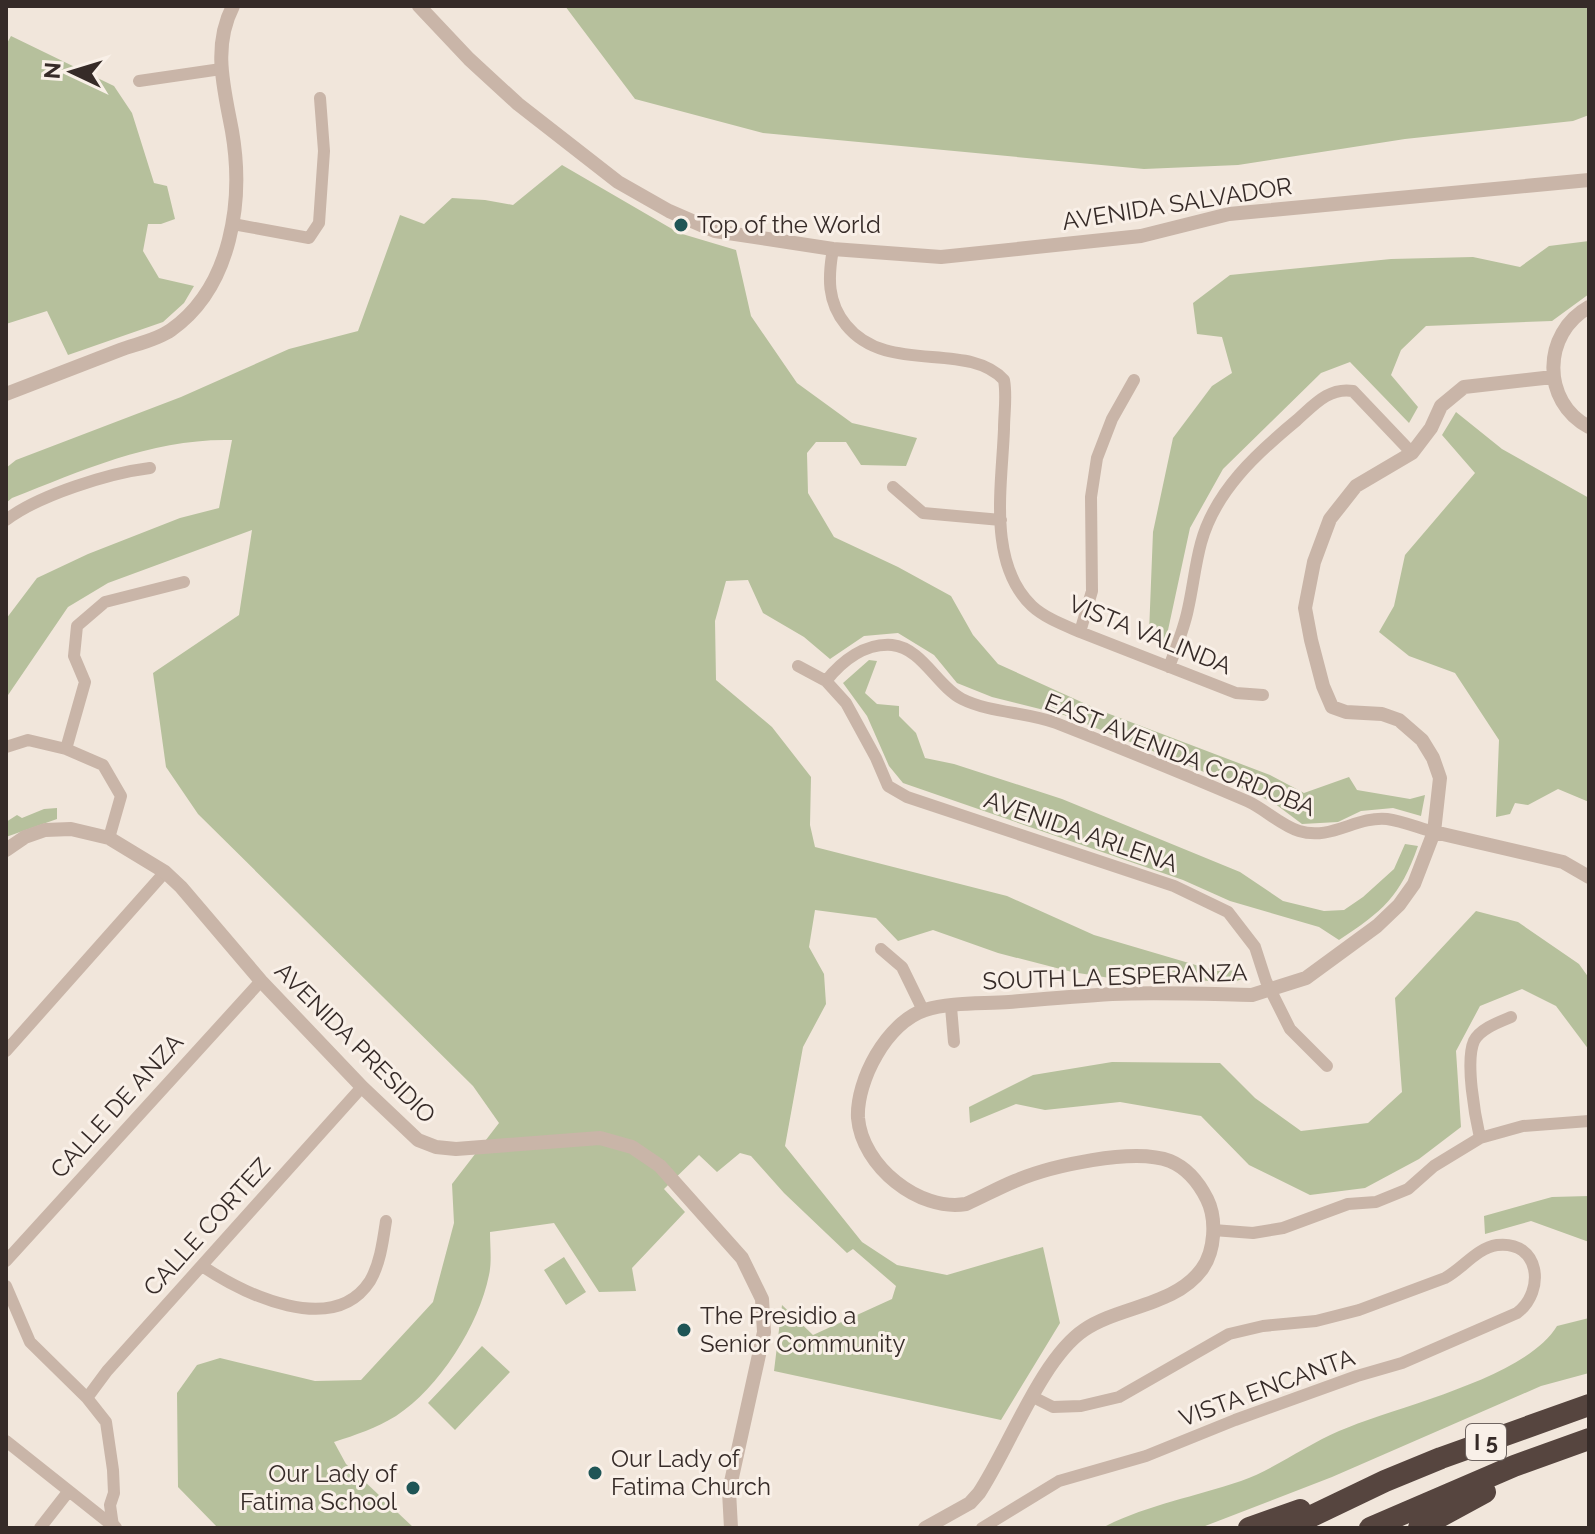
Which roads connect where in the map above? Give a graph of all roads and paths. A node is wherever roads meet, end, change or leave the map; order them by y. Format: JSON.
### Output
{"nodes":[{"id":1,"x":233,"y":6,"type":"edge"},
{"id":2,"x":419,"y":6,"type":"edge"},
{"id":3,"x":221,"y":69,"type":"junction"},
{"id":4,"x":139,"y":81,"type":"dead end"},
{"id":5,"x":320,"y":98,"type":"dead end"},
{"id":6,"x":1589,"y":180,"type":"edge"},
{"id":7,"x":233,"y":224,"type":"junction"},
{"id":8,"x":833,"y":249,"type":"junction"},
{"id":9,"x":1589,"y":307,"type":"edge"},
{"id":10,"x":1553,"y":377,"type":"junction"},
{"id":11,"x":1134,"y":380,"type":"dead end"},
{"id":12,"x":6,"y":394,"type":"edge"},
{"id":13,"x":1589,"y":427,"type":"edge"},
{"id":14,"x":1412,"y":453,"type":"junction"},
{"id":15,"x":150,"y":468,"type":"dead end"},
{"id":16,"x":893,"y":487,"type":"dead end"},
{"id":17,"x":6,"y":520,"type":"edge"},
{"id":18,"x":1001,"y":520,"type":"junction"},
{"id":19,"x":184,"y":582,"type":"dead end"},
{"id":20,"x":1080,"y":632,"type":"junction"},
{"id":21,"x":798,"y":666,"type":"dead end"},
{"id":22,"x":1169,"y":667,"type":"junction"},
{"id":23,"x":826,"y":681,"type":"junction"},
{"id":24,"x":1263,"y":695,"type":"dead end"},
{"id":25,"x":6,"y":747,"type":"edge"},
{"id":26,"x":66,"y":749,"type":"junction"},
{"id":27,"x":1434,"y":832,"type":"junction"},
{"id":28,"x":109,"y":838,"type":"junction"},
{"id":29,"x":6,"y":850,"type":"edge"},
{"id":30,"x":165,"y":872,"type":"junction"},
{"id":31,"x":1589,"y":877,"type":"edge"},
{"id":32,"x":881,"y":949,"type":"dead end"},
{"id":33,"x":261,"y":981,"type":"junction"},
{"id":34,"x":1271,"y":991,"type":"junction"},
{"id":35,"x":951,"y":1007,"type":"junction"},
{"id":36,"x":923,"y":1010,"type":"junction"},
{"id":37,"x":1511,"y":1017,"type":"dead end"},
{"id":38,"x":954,"y":1042,"type":"dead end"},
{"id":39,"x":6,"y":1051,"type":"edge"},
{"id":40,"x":1327,"y":1066,"type":"dead end"},
{"id":41,"x":362,"y":1087,"type":"junction"},
{"id":42,"x":1589,"y":1121,"type":"edge"},
{"id":43,"x":1480,"y":1138,"type":"junction"},
{"id":44,"x":386,"y":1221,"type":"dead end"},
{"id":45,"x":1213,"y":1230,"type":"junction"},
{"id":46,"x":6,"y":1261,"type":"edge"},
{"id":47,"x":202,"y":1266,"type":"junction"},
{"id":48,"x":6,"y":1286,"type":"edge"},
{"id":49,"x":1033,"y":1397,"type":"junction"},
{"id":50,"x":87,"y":1398,"type":"junction"},
{"id":51,"x":1589,"y":1405,"type":"edge"},
{"id":52,"x":1589,"y":1439,"type":"edge"},
{"id":53,"x":6,"y":1441,"type":"edge"},
{"id":54,"x":1567,"y":1446,"type":"junction"},
{"id":55,"x":1385,"y":1481,"type":"junction"},
{"id":56,"x":68,"y":1492,"type":"junction"},
{"id":57,"x":934,"y":1526,"type":"edge"},
{"id":58,"x":114,"y":1527,"type":"edge"},
{"id":59,"x":40,"y":1528,"type":"edge"},
{"id":60,"x":731,"y":1528,"type":"edge"},
{"id":61,"x":982,"y":1528,"type":"edge"},
{"id":62,"x":1249,"y":1528,"type":"edge"},
{"id":63,"x":1287,"y":1528,"type":"edge"},
{"id":64,"x":1370,"y":1528,"type":"edge"},
{"id":65,"x":1419,"y":1528,"type":"edge"}],
"edges":[{"from":1,"to":3,"type":"street"},
{"from":2,"to":8,"type":"street","name":"AVENIDA SALVADOR"},
{"from":3,"to":4,"type":"street"},
{"from":3,"to":7,"type":"street"},
{"from":5,"to":7,"type":"street"},
{"from":6,"to":8,"type":"street","name":"AVENIDA SALVADOR"},
{"from":7,"to":12,"type":"street"},
{"from":8,"to":18,"type":"street","name":"VISTA VALINDA"},
{"from":9,"to":10,"type":"street"},
{"from":10,"to":13,"type":"street"},
{"from":10,"to":14,"type":"street"},
{"from":11,"to":20,"type":"street"},
{"from":14,"to":22,"type":"street"},
{"from":14,"to":27,"type":"street","name":"SOUTH LA ESPERANZA"},
{"from":15,"to":17,"type":"street"},
{"from":16,"to":18,"type":"street"},
{"from":18,"to":20,"type":"street","name":"VISTA VALINDA"},
{"from":19,"to":26,"type":"street"},
{"from":20,"to":22,"type":"street","name":"VISTA VALINDA"},
{"from":21,"to":23,"type":"street","name":"AVENIDA ARLENA"},
{"from":22,"to":24,"type":"street","name":"VISTA VALINDA"},
{"from":23,"to":27,"type":"street","name":"EAST AVENIDA CORDOBA"},
{"from":23,"to":34,"type":"street","name":"AVENIDA ARLENA"},
{"from":25,"to":26,"type":"street"},
{"from":26,"to":28,"type":"street"},
{"from":27,"to":31,"type":"street","name":"EAST AVENIDA CORDOBA"},
{"from":27,"to":34,"type":"street","name":"SOUTH LA ESPERANZA"},
{"from":28,"to":29,"type":"street","name":"AVENIDA PRESIDIO"},
{"from":28,"to":30,"type":"street","name":"AVENIDA PRESIDIO"},
{"from":30,"to":33,"type":"street","name":"AVENIDA PRESIDIO"},
{"from":30,"to":39,"type":"street"},
{"from":32,"to":36,"type":"street"},
{"from":33,"to":41,"type":"street","name":"AVENIDA PRESIDIO"},
{"from":33,"to":46,"type":"street","name":"CALLE DE ANZA"},
{"from":34,"to":35,"type":"street","name":"SOUTH LA ESPERANZA"},
{"from":34,"to":40,"type":"street","name":"AVENIDA ARLENA"},
{"from":35,"to":36,"type":"street","name":"SOUTH LA ESPERANZA"},
{"from":35,"to":38,"type":"street"},
{"from":36,"to":45,"type":"street"},
{"from":37,"to":43,"type":"street"},
{"from":41,"to":47,"type":"street","name":"CALLE CORTEZ"},
{"from":41,"to":60,"type":"street","name":"AVENIDA PRESIDIO"},
{"from":42,"to":43,"type":"street"},
{"from":43,"to":45,"type":"street"},
{"from":44,"to":47,"type":"street"},
{"from":45,"to":49,"type":"street"},
{"from":47,"to":50,"type":"street","name":"CALLE CORTEZ"},
{"from":48,"to":50,"type":"street"},
{"from":49,"to":57,"type":"street"},
{"from":49,"to":61,"type":"street","name":"VISTA ENCANTA"},
{"from":50,"to":58,"type":"street"},
{"from":51,"to":55,"type":"highway","number":"I 5"},
{"from":52,"to":54,"type":"highway","number":"I 5"},
{"from":53,"to":56,"type":"street"},
{"from":54,"to":64,"type":"highway","number":"I 5"},
{"from":54,"to":65,"type":"highway"},
{"from":55,"to":62,"type":"highway"},
{"from":55,"to":63,"type":"highway","number":"I 5"},
{"from":56,"to":58,"type":"street"},
{"from":56,"to":59,"type":"street"}]}
